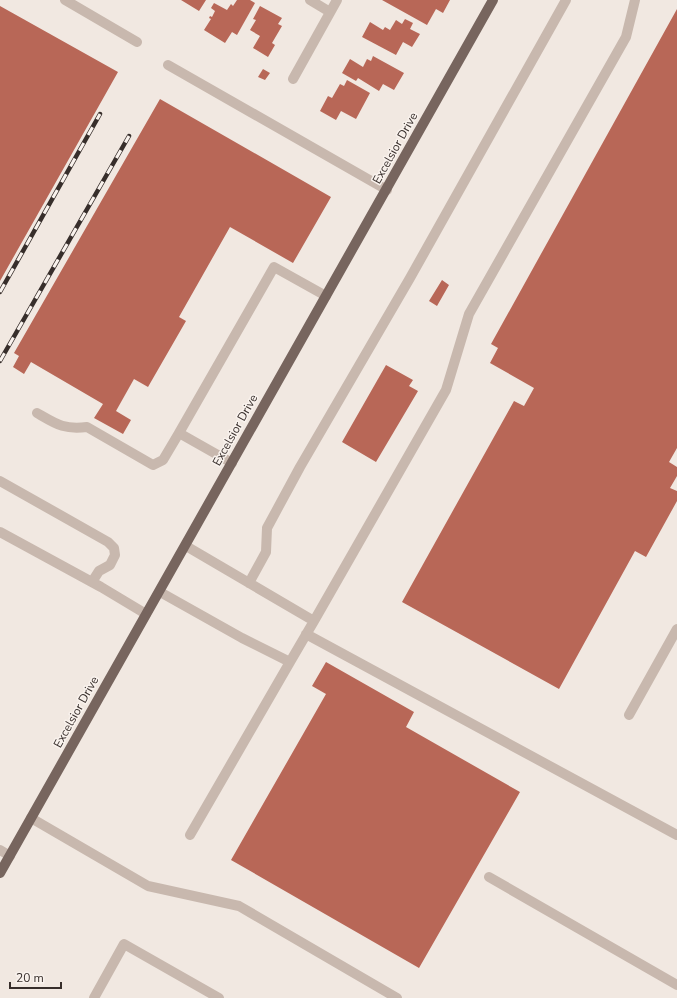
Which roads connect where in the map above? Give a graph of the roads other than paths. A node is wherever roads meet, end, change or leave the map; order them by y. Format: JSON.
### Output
{"nodes":[{"id":1,"x":65,"y":0,"type":"edge"},
{"id":2,"x":310,"y":0,"type":"edge"},
{"id":3,"x":337,"y":0,"type":"edge"},
{"id":4,"x":493,"y":0,"type":"edge"},
{"id":5,"x":566,"y":0,"type":"edge"},
{"id":6,"x":635,"y":0,"type":"edge"},
{"id":7,"x":330,"y":12,"type":"junction"},
{"id":8,"x":137,"y":42,"type":"dead end"},
{"id":9,"x":168,"y":65,"type":"dead end"},
{"id":10,"x":293,"y":79,"type":"dead end"},
{"id":11,"x":387,"y":190,"type":"junction"},
{"id":12,"x":326,"y":296,"type":"junction"},
{"id":13,"x":37,"y":414,"type":"dead end"},
{"id":14,"x":179,"y":433,"type":"junction"},
{"id":15,"x":232,"y":463,"type":"junction"},
{"id":16,"x":0,"y":481,"type":"edge"},
{"id":17,"x":0,"y":532,"type":"edge"},
{"id":18,"x":186,"y":546,"type":"junction"},
{"id":19,"x":92,"y":582,"type":"junction"},
{"id":20,"x":248,"y":583,"type":"junction"},
{"id":21,"x":160,"y":592,"type":"junction"},
{"id":22,"x":146,"y":614,"type":"junction"},
{"id":23,"x":314,"y":621,"type":"junction"},
{"id":24,"x":677,"y":629,"type":"edge"},
{"id":25,"x":306,"y":634,"type":"junction"},
{"id":26,"x":290,"y":662,"type":"junction"},
{"id":27,"x":629,"y":715,"type":"dead end"},
{"id":28,"x":31,"y":818,"type":"junction"},
{"id":29,"x":190,"y":835,"type":"dead end"},
{"id":30,"x":677,"y":835,"type":"edge"},
{"id":31,"x":0,"y":850,"type":"edge"},
{"id":32,"x":10,"y":856,"type":"junction"},
{"id":33,"x":0,"y":873,"type":"edge"},
{"id":34,"x":489,"y":877,"type":"dead end"},
{"id":35,"x":677,"y":985,"type":"edge"},
{"id":36,"x":94,"y":998,"type":"edge"},
{"id":37,"x":218,"y":998,"type":"edge"},
{"id":38,"x":397,"y":998,"type":"edge"}],
"edges":[{"from":1,"to":8,"type":"street"},
{"from":2,"to":7,"type":"street"},
{"from":3,"to":7,"type":"street"},
{"from":4,"to":11,"type":"main road","name":"Excelsior Drive"},
{"from":5,"to":20,"type":"street"},
{"from":6,"to":23,"type":"street"},
{"from":7,"to":10,"type":"street"},
{"from":9,"to":11,"type":"street"},
{"from":11,"to":12,"type":"main road","name":"Excelsior Drive"},
{"from":12,"to":14,"type":"street"},
{"from":12,"to":15,"type":"main road","name":"Excelsior Drive"},
{"from":13,"to":14,"type":"street"},
{"from":14,"to":15,"type":"street"},
{"from":15,"to":18,"type":"main road","name":"Excelsior Drive"},
{"from":16,"to":19,"type":"street"},
{"from":17,"to":19,"type":"street"},
{"from":18,"to":20,"type":"street"},
{"from":18,"to":21,"type":"main road","name":"Excelsior Drive"},
{"from":19,"to":22,"type":"street"},
{"from":20,"to":23,"type":"street"},
{"from":21,"to":22,"type":"main road","name":"Excelsior Drive"},
{"from":21,"to":26,"type":"street"},
{"from":22,"to":28,"type":"main road","name":"Excelsior Drive"},
{"from":23,"to":25,"type":"street"},
{"from":24,"to":27,"type":"street"},
{"from":25,"to":26,"type":"street"},
{"from":25,"to":30,"type":"street"},
{"from":26,"to":29,"type":"street"},
{"from":28,"to":32,"type":"main road","name":"Excelsior Drive"},
{"from":28,"to":38,"type":"street"},
{"from":31,"to":32,"type":"street"},
{"from":32,"to":33,"type":"main road","name":"Excelsior Drive"},
{"from":34,"to":35,"type":"street"},
{"from":36,"to":37,"type":"street"}]}
